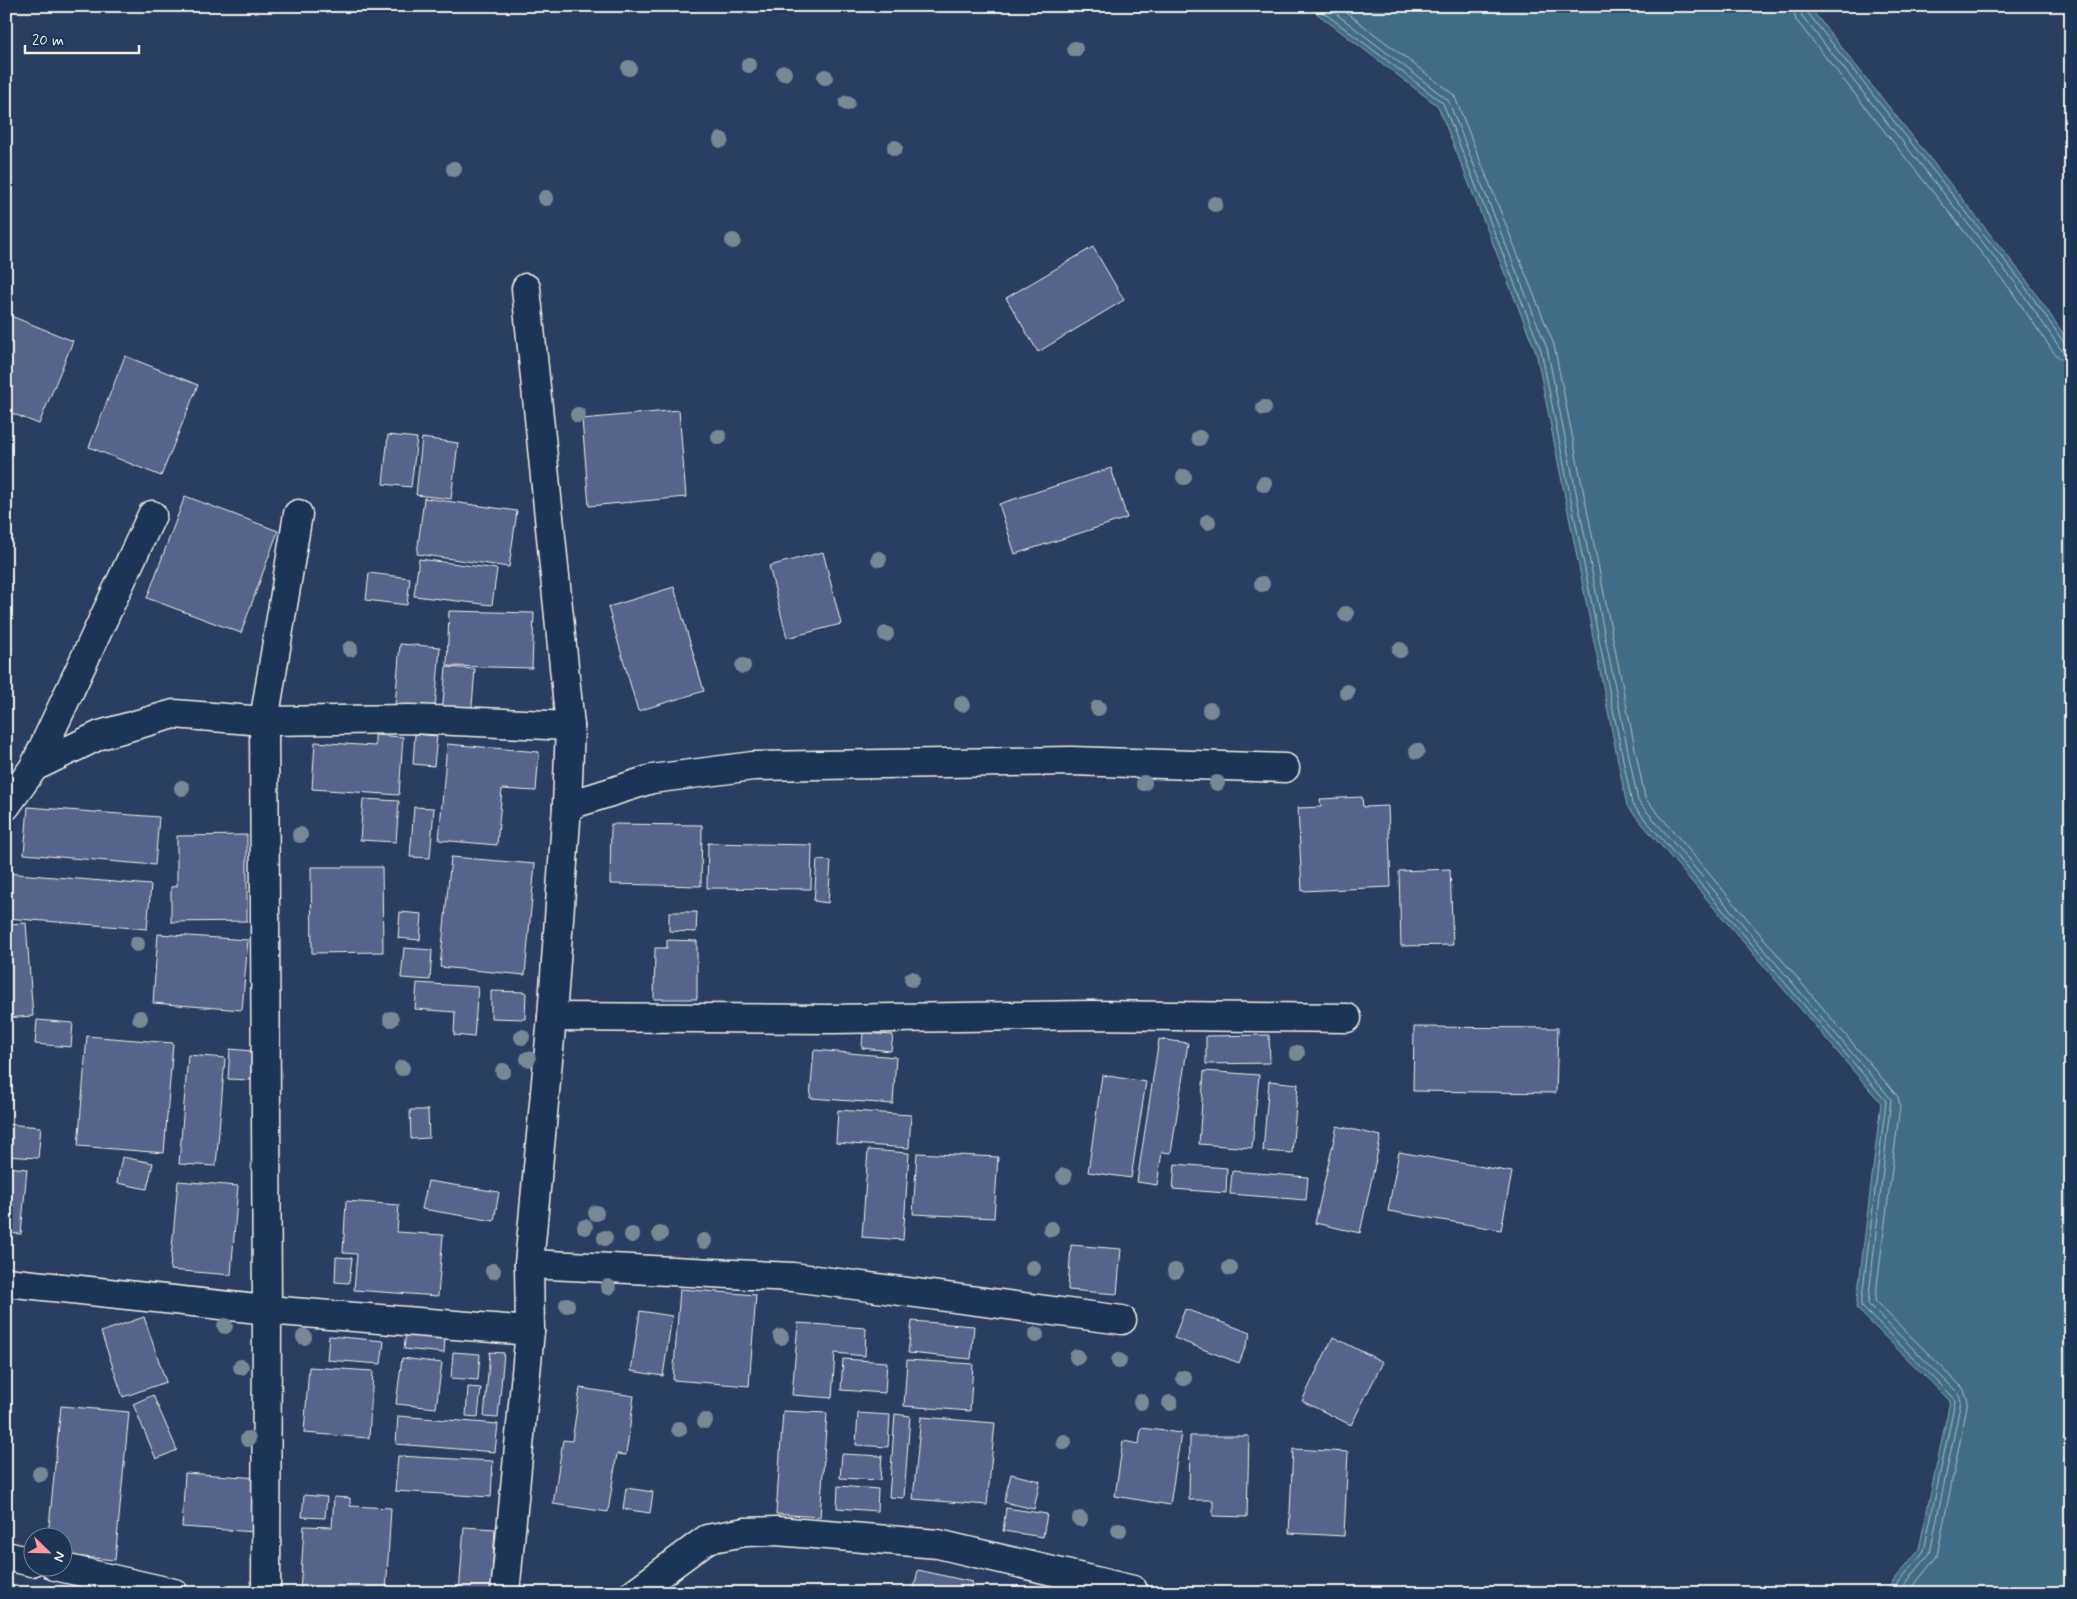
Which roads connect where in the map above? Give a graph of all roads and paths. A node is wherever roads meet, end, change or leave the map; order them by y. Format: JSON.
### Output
{"nodes":[{"id":1,"x":526,"y":288,"type":"dead end"},
{"id":2,"x":152,"y":514,"type":"dead end"},
{"id":3,"x":298,"y":514,"type":"dead end"},
{"id":4,"x":264,"y":721,"type":"junction"},
{"id":5,"x":570,"y":726,"type":"junction"},
{"id":6,"x":34,"y":767,"type":"junction"},
{"id":7,"x":1285,"y":768,"type":"dead end"},
{"id":8,"x":6,"y":806,"type":"edge"},
{"id":9,"x":567,"y":806,"type":"junction"},
{"id":10,"x":552,"y":1017,"type":"junction"},
{"id":11,"x":1347,"y":1018,"type":"dead end"},
{"id":12,"x":529,"y":1264,"type":"junction"},
{"id":13,"x":6,"y":1282,"type":"edge"},
{"id":14,"x":267,"y":1310,"type":"junction"},
{"id":15,"x":1122,"y":1320,"type":"dead end"},
{"id":16,"x":530,"y":1331,"type":"junction"},
{"id":17,"x":6,"y":1556,"type":"edge"},
{"id":18,"x":22,"y":1560,"type":"edge"},
{"id":19,"x":72,"y":1570,"type":"edge"},
{"id":20,"x":1132,"y":1590,"type":"dead end"},
{"id":21,"x":174,"y":1593,"type":"edge"},
{"id":22,"x":266,"y":1593,"type":"edge"},
{"id":23,"x":505,"y":1593,"type":"edge"},
{"id":24,"x":634,"y":1593,"type":"edge"}],
"edges":[{"from":1,"to":5,"type":"street"},
{"from":2,"to":6,"type":"street"},
{"from":3,"to":4,"type":"street"},
{"from":4,"to":5,"type":"street"},
{"from":4,"to":6,"type":"street"},
{"from":4,"to":14,"type":"street"},
{"from":5,"to":9,"type":"street"},
{"from":6,"to":8,"type":"street"},
{"from":7,"to":9,"type":"street"},
{"from":9,"to":10,"type":"street"},
{"from":10,"to":11,"type":"street"},
{"from":10,"to":12,"type":"street"},
{"from":12,"to":15,"type":"street"},
{"from":12,"to":16,"type":"street"},
{"from":13,"to":14,"type":"street"},
{"from":14,"to":16,"type":"street"},
{"from":14,"to":22,"type":"street"},
{"from":16,"to":23,"type":"street"},
{"from":17,"to":18,"type":"street"},
{"from":19,"to":21,"type":"street"},
{"from":20,"to":24,"type":"street"}]}
